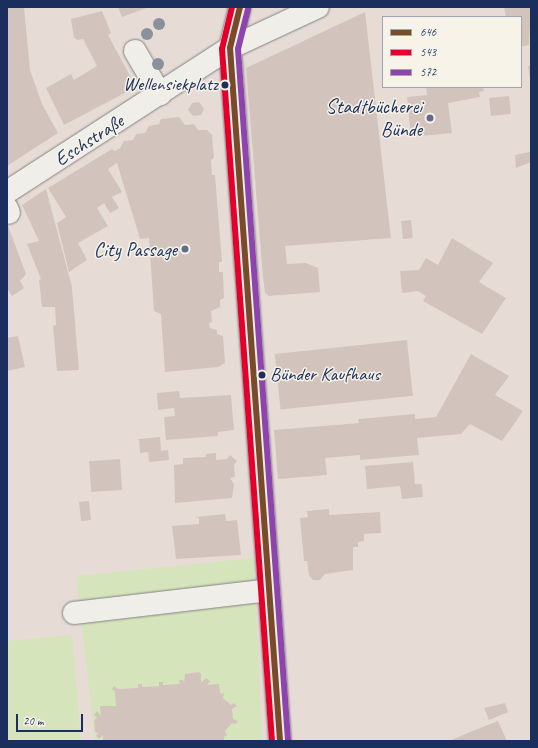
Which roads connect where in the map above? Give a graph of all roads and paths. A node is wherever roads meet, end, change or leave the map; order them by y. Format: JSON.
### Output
{"nodes":[{"id":1,"x":240,"y":7,"type":"edge"},
{"id":2,"x":318,"y":7,"type":"edge"},
{"id":3,"x":135,"y":51,"type":"dead end"},
{"id":4,"x":221,"y":53,"type":"junction"},
{"id":5,"x":160,"y":94,"type":"junction"},
{"id":6,"x":8,"y":204,"type":"edge"},
{"id":7,"x":269,"y":590,"type":"junction"},
{"id":8,"x":74,"y":614,"type":"dead end"},
{"id":9,"x":280,"y":741,"type":"edge"}],
"edges":[{"from":1,"to":4,"type":"street"},
{"from":2,"to":4,"type":"street","name":"Eschstraße"},
{"from":3,"to":5,"type":"street"},
{"from":4,"to":5,"type":"street","name":"Eschstraße"},
{"from":4,"to":7,"type":"street"},
{"from":5,"to":6,"type":"street","name":"Eschstraße"},
{"from":7,"to":8,"type":"street"},
{"from":7,"to":9,"type":"street"}]}
